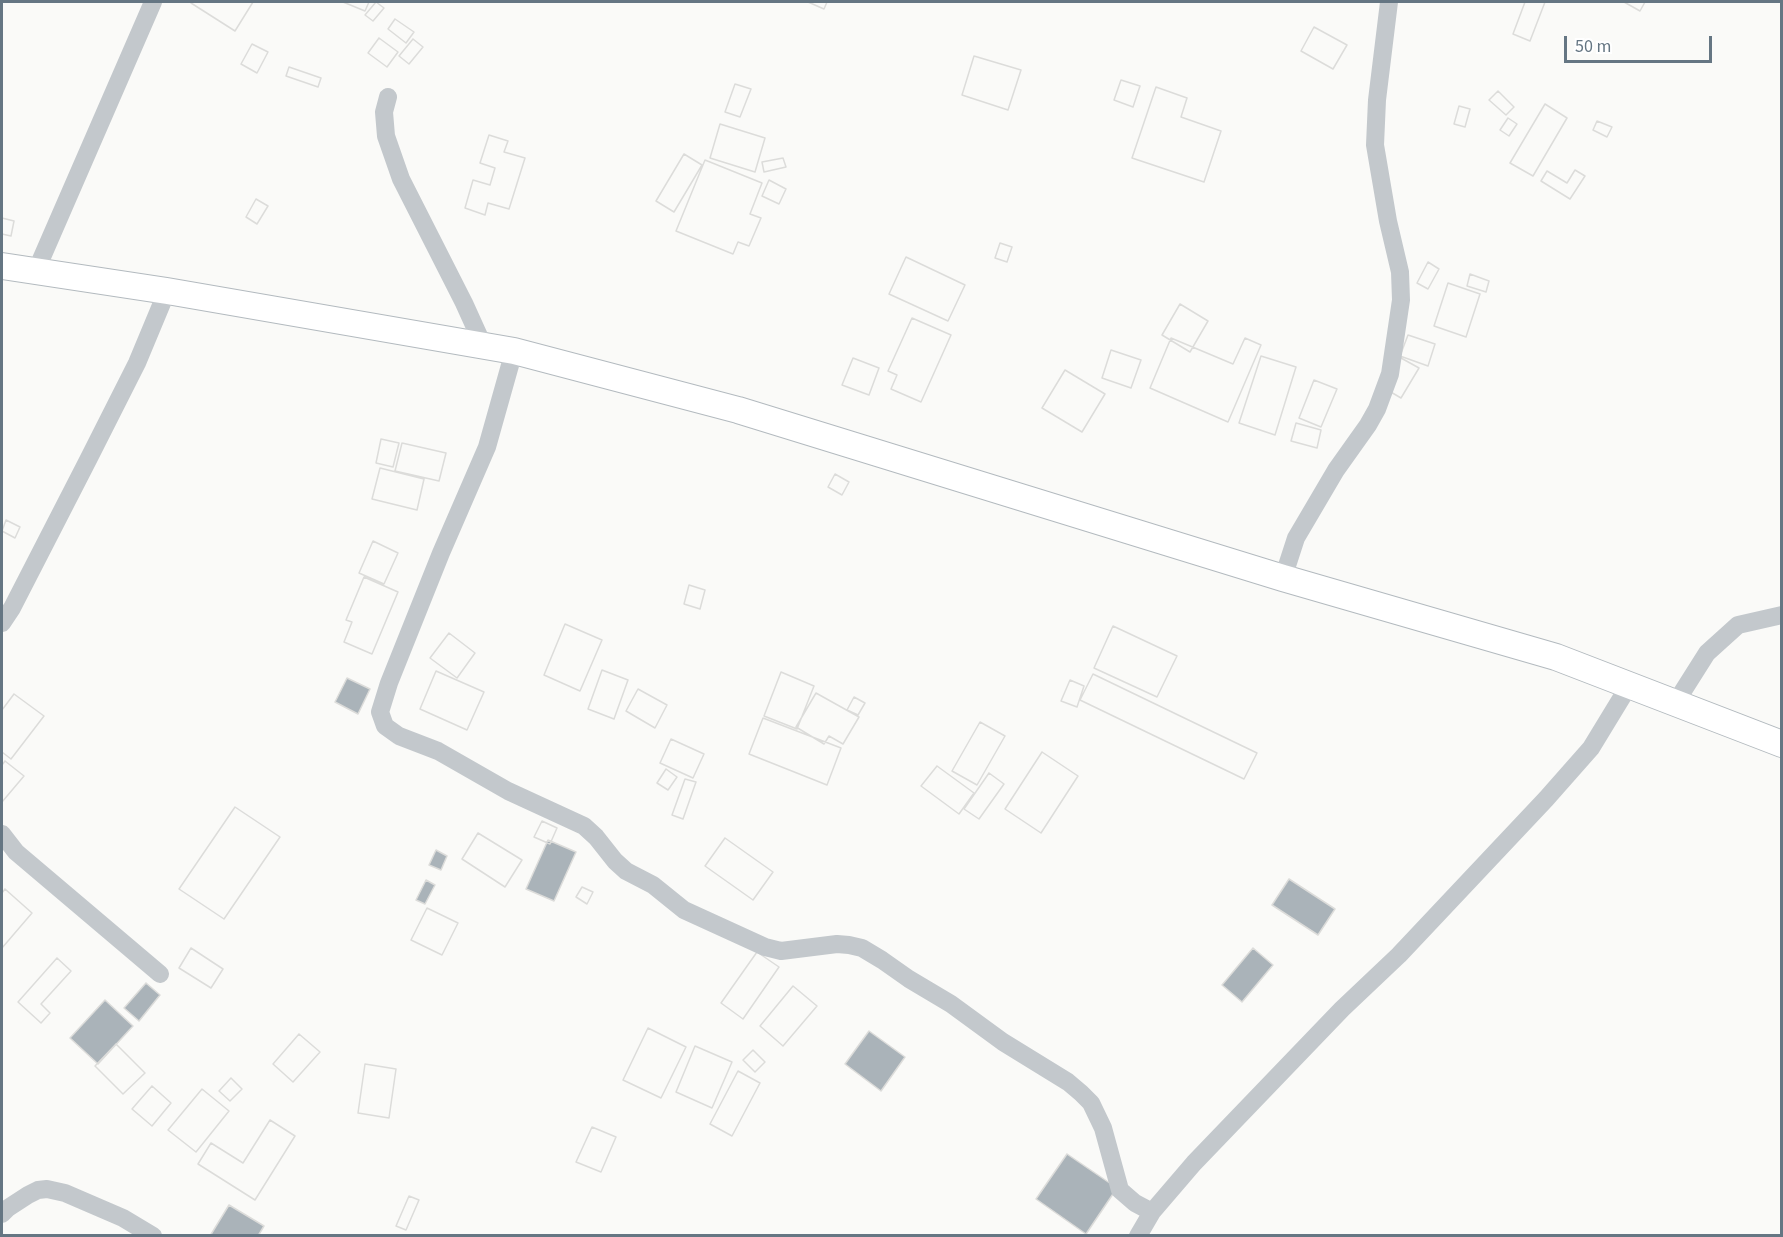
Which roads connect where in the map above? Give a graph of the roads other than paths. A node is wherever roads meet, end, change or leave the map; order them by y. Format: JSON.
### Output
{"nodes":[{"id":1,"x":153,"y":2,"type":"edge"},
{"id":2,"x":1386,"y":2,"type":"edge"},
{"id":3,"x":388,"y":97,"type":"dead end"},
{"id":4,"x":2,"y":266,"type":"edge"},
{"id":5,"x":36,"y":271,"type":"junction"},
{"id":6,"x":167,"y":291,"type":"junction"},
{"id":7,"x":483,"y":345,"type":"junction"},
{"id":8,"x":514,"y":351,"type":"junction"},
{"id":9,"x":1283,"y":578,"type":"junction"},
{"id":10,"x":1782,"y":615,"type":"edge"},
{"id":11,"x":2,"y":623,"type":"edge"},
{"id":12,"x":1630,"y":684,"type":"junction"},
{"id":13,"x":1676,"y":702,"type":"junction"},
{"id":14,"x":1782,"y":744,"type":"edge"},
{"id":15,"x":2,"y":834,"type":"edge"},
{"id":16,"x":160,"y":974,"type":"dead end"},
{"id":17,"x":1152,"y":1212,"type":"junction"},
{"id":18,"x":2,"y":1214,"type":"edge"},
{"id":19,"x":153,"y":1236,"type":"edge"},
{"id":20,"x":1138,"y":1236,"type":"edge"}],
"edges":[{"from":1,"to":5,"type":"street"},
{"from":2,"to":9,"type":"street"},
{"from":3,"to":7,"type":"street"},
{"from":4,"to":5,"type":"street"},
{"from":5,"to":6,"type":"street"},
{"from":6,"to":7,"type":"street"},
{"from":6,"to":11,"type":"street"},
{"from":7,"to":8,"type":"street"},
{"from":8,"to":9,"type":"street"},
{"from":8,"to":17,"type":"street"},
{"from":9,"to":12,"type":"street"},
{"from":10,"to":13,"type":"street"},
{"from":12,"to":13,"type":"street"},
{"from":12,"to":17,"type":"street"},
{"from":13,"to":14,"type":"street"},
{"from":15,"to":16,"type":"street"},
{"from":17,"to":20,"type":"street"},
{"from":18,"to":19,"type":"street"}]}
